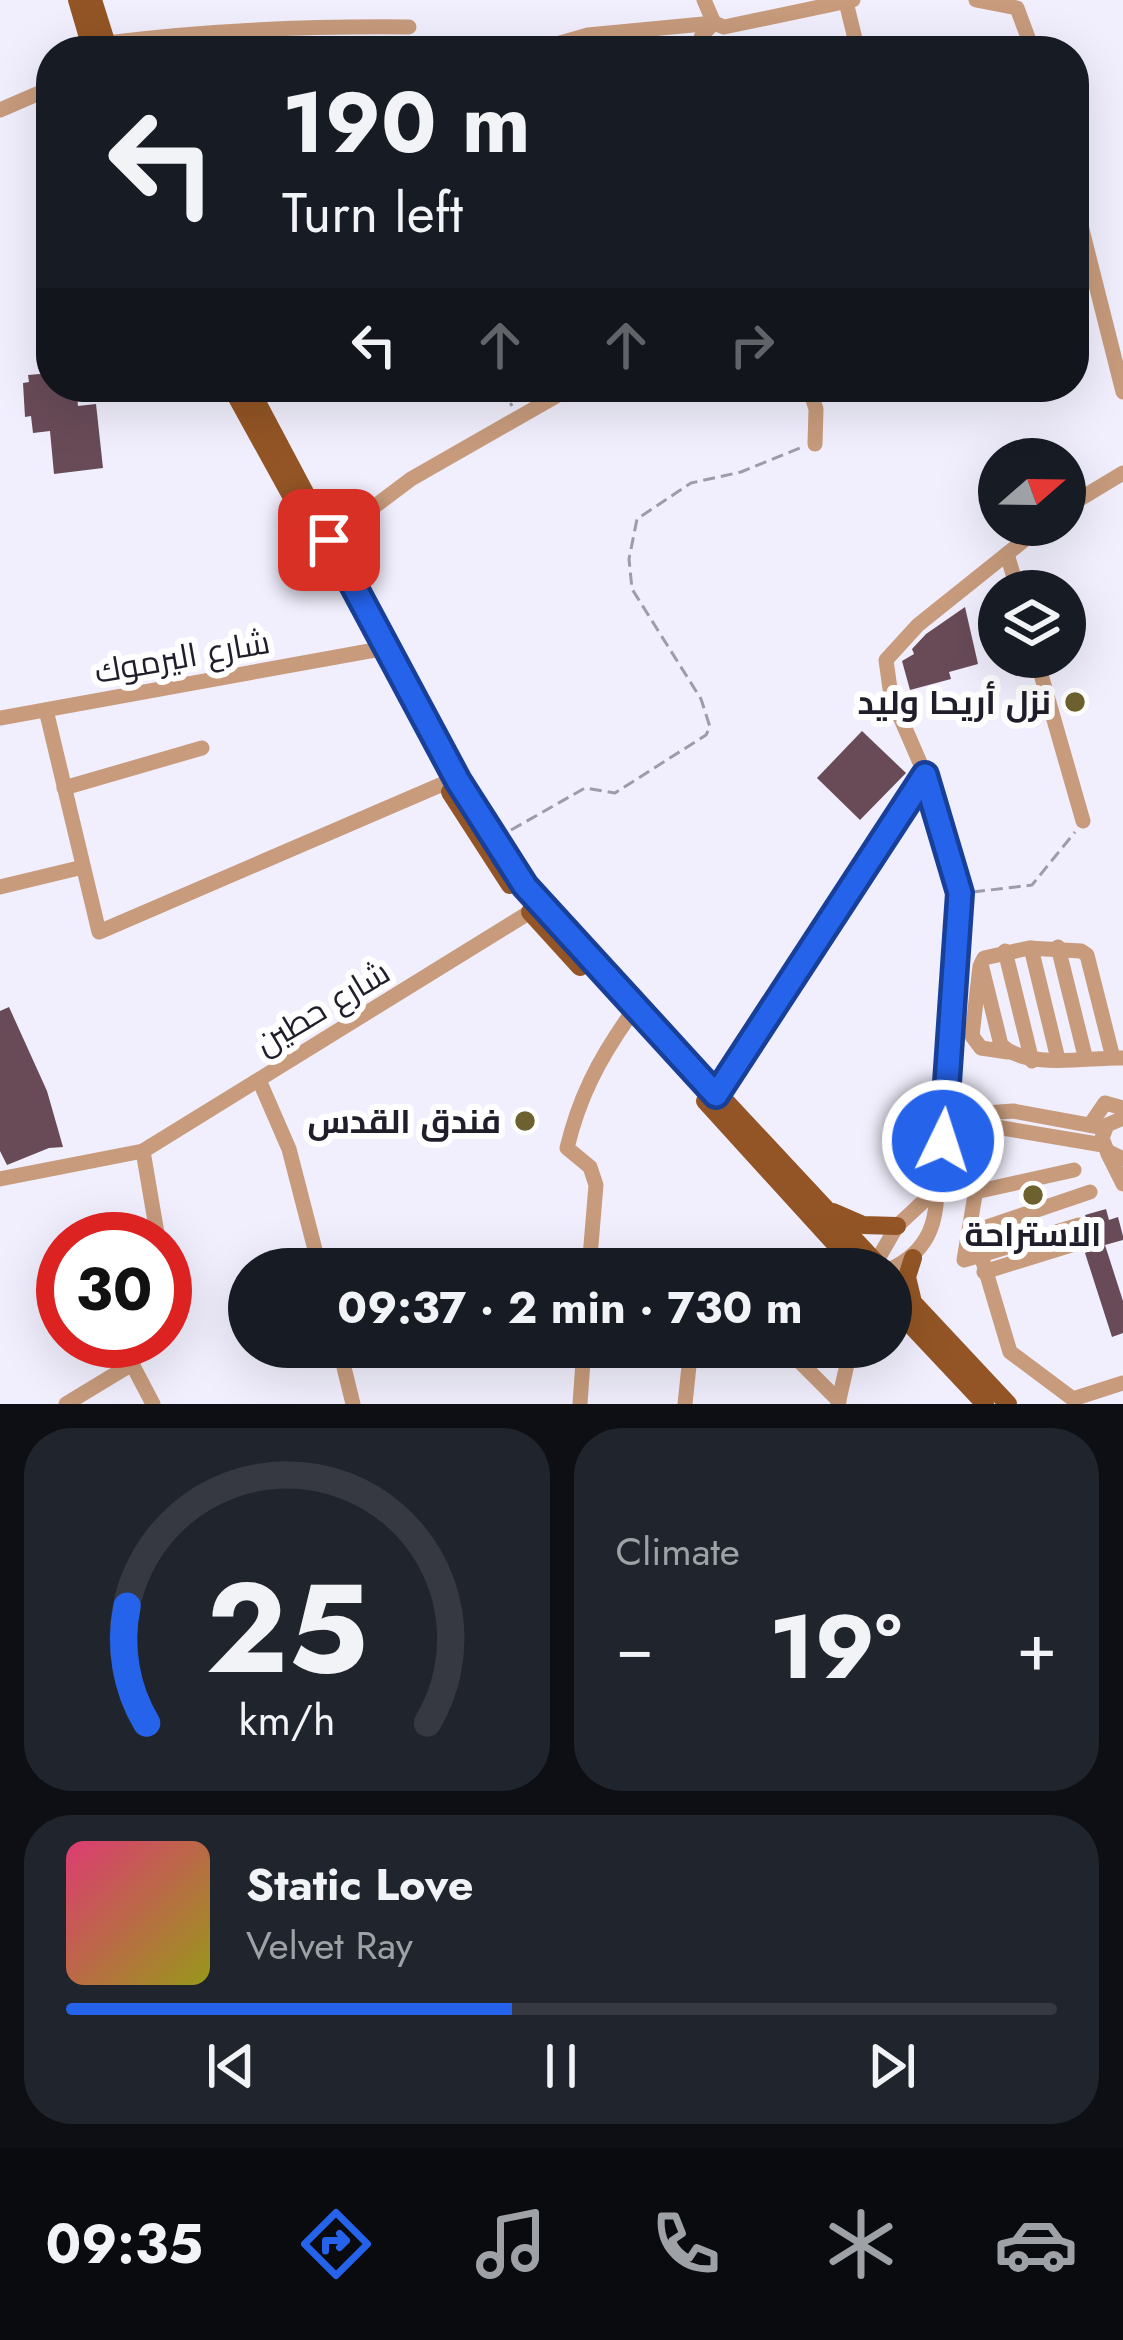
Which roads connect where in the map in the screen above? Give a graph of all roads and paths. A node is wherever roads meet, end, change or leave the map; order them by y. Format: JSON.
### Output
{"nodes":[{"id":1,"x":77,"y":0,"type":"edge"},
{"id":2,"x":93,"y":0,"type":"edge"},
{"id":3,"x":704,"y":0,"type":"edge"},
{"id":4,"x":976,"y":0,"type":"edge"},
{"id":5,"x":850,"y":1,"type":"edge"},
{"id":6,"x":1021,"y":3,"type":"edge"},
{"id":7,"x":792,"y":6,"type":"edge"},
{"id":8,"x":713,"y":23,"type":"junction"},
{"id":9,"x":409,"y":27,"type":"dead end"},
{"id":10,"x":96,"y":36,"type":"edge"},
{"id":11,"x":100,"y":36,"type":"edge"},
{"id":12,"x":183,"y":36,"type":"edge"},
{"id":13,"x":584,"y":36,"type":"edge"},
{"id":14,"x":701,"y":36,"type":"edge"},
{"id":15,"x":856,"y":36,"type":"edge"},
{"id":16,"x":1029,"y":36,"type":"edge"},
{"id":17,"x":36,"y":94,"type":"edge"},
{"id":18,"x":0,"y":110,"type":"edge"},
{"id":19,"x":1089,"y":256,"type":"edge"},
{"id":20,"x":1122,"y":382,"type":"edge"},
{"id":21,"x":239,"y":402,"type":"edge"},
{"id":22,"x":257,"y":402,"type":"edge"},
{"id":23,"x":510,"y":402,"type":"edge"},
{"id":24,"x":546,"y":402,"type":"edge"},
{"id":25,"x":814,"y":402,"type":"edge"},
{"id":26,"x":519,"y":418,"type":"junction"},
{"id":27,"x":815,"y":444,"type":"joint"},
{"id":28,"x":1123,"y":472,"type":"edge"},
{"id":29,"x":1086,"y":495,"type":"edge"},
{"id":30,"x":329,"y":540,"type":"junction"},
{"id":31,"x":1017,"y":546,"type":"edge"},
{"id":32,"x":1007,"y":554,"type":"junction"},
{"id":33,"x":1012,"y":570,"type":"edge"},
{"id":34,"x":374,"y":650,"type":"junction"},
{"id":35,"x":1042,"y":678,"type":"edge"},
{"id":36,"x":46,"y":710,"type":"junction"},
{"id":37,"x":0,"y":718,"type":"edge"},
{"id":38,"x":202,"y":748,"type":"dead end"},
{"id":39,"x":925,"y":775,"type":"junction"},
{"id":40,"x":445,"y":783,"type":"junction"},
{"id":41,"x":64,"y":788,"type":"junction"},
{"id":42,"x":1083,"y":821,"type":"joint"},
{"id":43,"x":494,"y":840,"type":"junction"},
{"id":44,"x":83,"y":867,"type":"junction"},
{"id":45,"x":0,"y":887,"type":"edge"},
{"id":46,"x":960,"y":893,"type":"junction"},
{"id":47,"x":530,"y":912,"type":"junction"},
{"id":48,"x":1058,"y":947,"type":"junction"},
{"id":49,"x":1031,"y":948,"type":"junction"},
{"id":50,"x":1005,"y":951,"type":"junction"},
{"id":51,"x":981,"y":964,"type":"junction"},
{"id":52,"x":628,"y":1018,"type":"junction"},
{"id":53,"x":1009,"y":1052,"type":"junction"},
{"id":54,"x":1085,"y":1057,"type":"junction"},
{"id":55,"x":1118,"y":1058,"type":"edge"},
{"id":56,"x":1058,"y":1059,"type":"junction"},
{"id":57,"x":1032,"y":1061,"type":"junction"},
{"id":58,"x":260,"y":1080,"type":"junction"},
{"id":59,"x":716,"y":1095,"type":"junction"},
{"id":60,"x":1123,"y":1108,"type":"edge"},
{"id":61,"x":944,"y":1116,"type":"junction"},
{"id":62,"x":1123,"y":1118,"type":"edge"},
{"id":63,"x":943,"y":1141,"type":"junction"},
{"id":64,"x":1106,"y":1142,"type":"edge"},
{"id":65,"x":142,"y":1151,"type":"junction"},
{"id":66,"x":974,"y":1154,"type":"dead end"},
{"id":67,"x":937,"y":1170,"type":"junction"},
{"id":68,"x":1074,"y":1170,"type":"dead end"},
{"id":69,"x":0,"y":1179,"type":"edge"},
{"id":70,"x":1123,"y":1184,"type":"edge"},
{"id":71,"x":975,"y":1192,"type":"junction"},
{"id":72,"x":1090,"y":1192,"type":"dead end"},
{"id":73,"x":819,"y":1202,"type":"junction"},
{"id":74,"x":153,"y":1212,"type":"edge"},
{"id":75,"x":897,"y":1226,"type":"junction"},
{"id":76,"x":969,"y":1233,"type":"junction"},
{"id":77,"x":1081,"y":1233,"type":"dead end"},
{"id":78,"x":315,"y":1248,"type":"edge"},
{"id":79,"x":592,"y":1248,"type":"edge"},
{"id":80,"x":856,"y":1248,"type":"edge"},
{"id":81,"x":859,"y":1248,"type":"edge"},
{"id":82,"x":886,"y":1248,"type":"edge"},
{"id":83,"x":913,"y":1258,"type":"joint"},
{"id":84,"x":982,"y":1263,"type":"junction"},
{"id":85,"x":913,"y":1303,"type":"joint"},
{"id":86,"x":912,"y":1326,"type":"edge"},
{"id":87,"x":125,"y":1368,"type":"edge"},
{"id":88,"x":134,"y":1368,"type":"edge"},
{"id":89,"x":344,"y":1368,"type":"edge"},
{"id":90,"x":583,"y":1368,"type":"edge"},
{"id":91,"x":689,"y":1368,"type":"edge"},
{"id":92,"x":805,"y":1368,"type":"edge"},
{"id":93,"x":846,"y":1368,"type":"edge"},
{"id":94,"x":1123,"y":1383,"type":"edge"},
{"id":95,"x":838,"y":1402,"type":"edge"},
{"id":96,"x":66,"y":1404,"type":"edge"},
{"id":97,"x":153,"y":1404,"type":"edge"},
{"id":98,"x":352,"y":1404,"type":"edge"},
{"id":99,"x":580,"y":1404,"type":"edge"},
{"id":100,"x":685,"y":1404,"type":"edge"},
{"id":101,"x":985,"y":1404,"type":"edge"},
{"id":102,"x":1008,"y":1404,"type":"edge"}],
"edges":[{"from":1,"to":10,"type":"main road"},
{"from":2,"to":11,"type":"main road"},
{"from":3,"to":8,"type":"street"},
{"from":4,"to":6,"type":"street"},
{"from":5,"to":7,"type":"street"},
{"from":5,"to":15,"type":"street"},
{"from":6,"to":16,"type":"street"},
{"from":7,"to":8,"type":"street"},
{"from":8,"to":13,"type":"street"},
{"from":8,"to":14,"type":"street"},
{"from":9,"to":12,"type":"street"},
{"from":17,"to":18,"type":"street"},
{"from":19,"to":20,"type":"street"},
{"from":21,"to":34,"type":"main road"},
{"from":22,"to":30,"type":"main road"},
{"from":23,"to":26,"type":"path"},
{"from":24,"to":26,"type":"street"},
{"from":25,"to":27,"type":"street"},
{"from":26,"to":30,"type":"street"},
{"from":27,"to":43,"type":"path"},
{"from":28,"to":29,"type":"street"},
{"from":30,"to":43,"type":"main road"},
{"from":31,"to":32,"type":"street"},
{"from":32,"to":33,"type":"street"},
{"from":32,"to":39,"type":"street"},
{"from":34,"to":36,"type":"street","name":"شارع اليرموك"},
{"from":34,"to":40,"type":"main road"},
{"from":35,"to":42,"type":"street"},
{"from":36,"to":37,"type":"street","name":"شارع اليرموك"},
{"from":36,"to":41,"type":"street"},
{"from":38,"to":41,"type":"street"},
{"from":39,"to":46,"type":"street"},
{"from":39,"to":59,"type":"street"},
{"from":40,"to":44,"type":"street"},
{"from":40,"to":47,"type":"main road"},
{"from":41,"to":44,"type":"street"},
{"from":42,"to":46,"type":"path"},
{"from":43,"to":59,"type":"main road"},
{"from":44,"to":45,"type":"street"},
{"from":46,"to":61,"type":"street"},
{"from":47,"to":52,"type":"main road"},
{"from":47,"to":58,"type":"street","name":"شارع حطين"},
{"from":48,"to":49,"type":"street"},
{"from":48,"to":54,"type":"street"},
{"from":48,"to":55,"type":"street"},
{"from":49,"to":50,"type":"street"},
{"from":49,"to":56,"type":"street"},
{"from":50,"to":51,"type":"street"},
{"from":50,"to":57,"type":"street"},
{"from":51,"to":53,"type":"street"},
{"from":51,"to":53,"type":"street"},
{"from":52,"to":79,"type":"street"},
{"from":52,"to":80,"type":"main road"},
{"from":53,"to":57,"type":"street"},
{"from":54,"to":55,"type":"street"},
{"from":54,"to":56,"type":"street"},
{"from":56,"to":57,"type":"street"},
{"from":58,"to":65,"type":"street","name":"شارع حطين"},
{"from":58,"to":78,"type":"street"},
{"from":59,"to":73,"type":"main road"},
{"from":60,"to":64,"type":"street"},
{"from":61,"to":63,"type":"street"},
{"from":61,"to":64,"type":"street"},
{"from":62,"to":64,"type":"street"},
{"from":63,"to":64,"type":"street"},
{"from":63,"to":67,"type":"street"},
{"from":64,"to":70,"type":"street"},
{"from":65,"to":69,"type":"street","name":"شارع حطين"},
{"from":65,"to":74,"type":"street"},
{"from":66,"to":71,"type":"street"},
{"from":67,"to":75,"type":"street"},
{"from":67,"to":83,"type":"street"},
{"from":68,"to":71,"type":"street"},
{"from":71,"to":76,"type":"street"},
{"from":72,"to":76,"type":"street"},
{"from":73,"to":75,"type":"main road"},
{"from":73,"to":81,"type":"main road"},
{"from":75,"to":82,"type":"street"},
{"from":76,"to":84,"type":"street"},
{"from":77,"to":84,"type":"street"},
{"from":83,"to":85,"type":"main road"},
{"from":84,"to":94,"type":"street"},
{"from":85,"to":102,"type":"main road"},
{"from":86,"to":101,"type":"main road"},
{"from":87,"to":96,"type":"street"},
{"from":88,"to":97,"type":"street"},
{"from":89,"to":98,"type":"street"},
{"from":90,"to":99,"type":"street"},
{"from":91,"to":100,"type":"street"},
{"from":92,"to":95,"type":"street"},
{"from":93,"to":95,"type":"street"}]}
